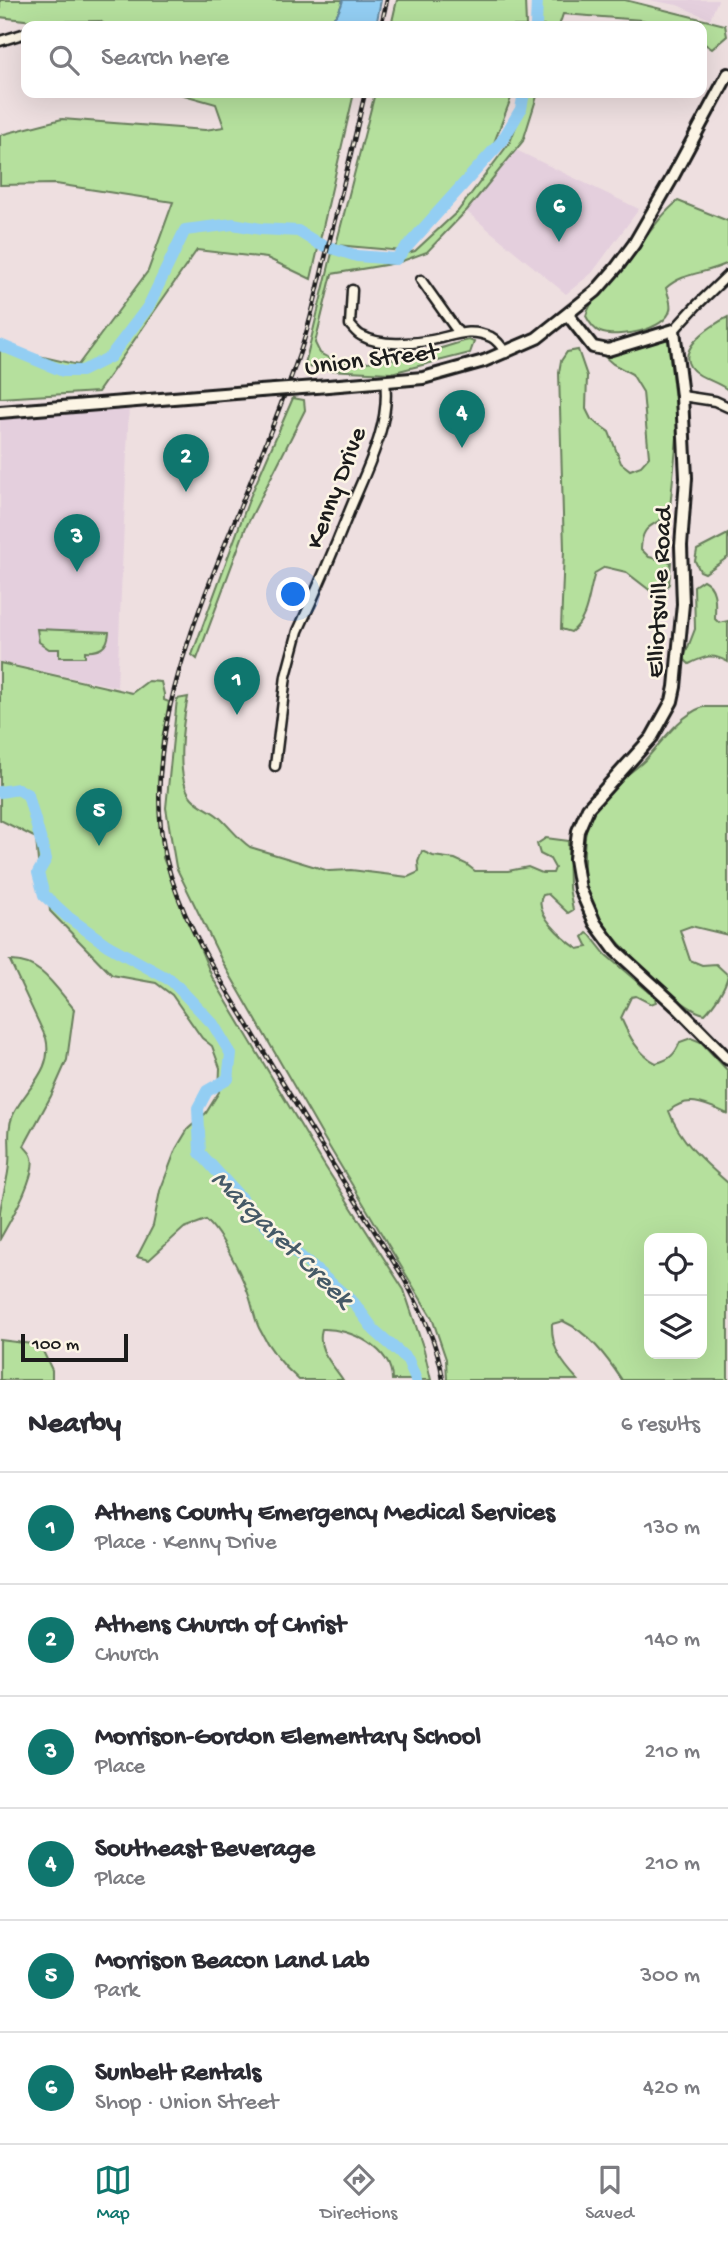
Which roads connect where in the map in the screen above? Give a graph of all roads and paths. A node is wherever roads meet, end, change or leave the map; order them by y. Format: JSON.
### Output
{"nodes":[{"id":1,"x":21,"y":35,"type":"edge"},
{"id":2,"x":0,"y":41,"type":"edge"},
{"id":3,"x":728,"y":74,"type":"edge"},
{"id":4,"x":728,"y":275,"type":"edge"},
{"id":5,"x":421,"y":280,"type":"dead end"},
{"id":6,"x":352,"y":290,"type":"dead end"},
{"id":7,"x":568,"y":315,"type":"junction"},
{"id":8,"x":674,"y":331,"type":"junction"},
{"id":9,"x":458,"y":332,"type":"junction"},
{"id":10,"x":506,"y":353,"type":"junction"},
{"id":11,"x":385,"y":382,"type":"junction"},
{"id":12,"x":682,"y":396,"type":"junction"},
{"id":13,"x":728,"y":407,"type":"edge"},
{"id":14,"x":0,"y":412,"type":"edge"},
{"id":15,"x":275,"y":766,"type":"dead end"},
{"id":16,"x":728,"y":1059,"type":"edge"}],
"edges":[{"from":1,"to":2,"type":"street"},
{"from":3,"to":7,"type":"street","name":"Union Street"},
{"from":4,"to":8,"type":"street"},
{"from":5,"to":9,"type":"street"},
{"from":6,"to":9,"type":"street"},
{"from":7,"to":8,"type":"street"},
{"from":7,"to":10,"type":"street","name":"Union Street"},
{"from":8,"to":12,"type":"street","name":"Elliotsville Road"},
{"from":9,"to":10,"type":"street"},
{"from":10,"to":11,"type":"street","name":"Union Street"},
{"from":11,"to":14,"type":"street","name":"Union Street","bridge":true},
{"from":11,"to":15,"type":"street","name":"Kenny Drive"},
{"from":12,"to":13,"type":"street"},
{"from":12,"to":16,"type":"street","name":"Elliotsville Road"}]}
